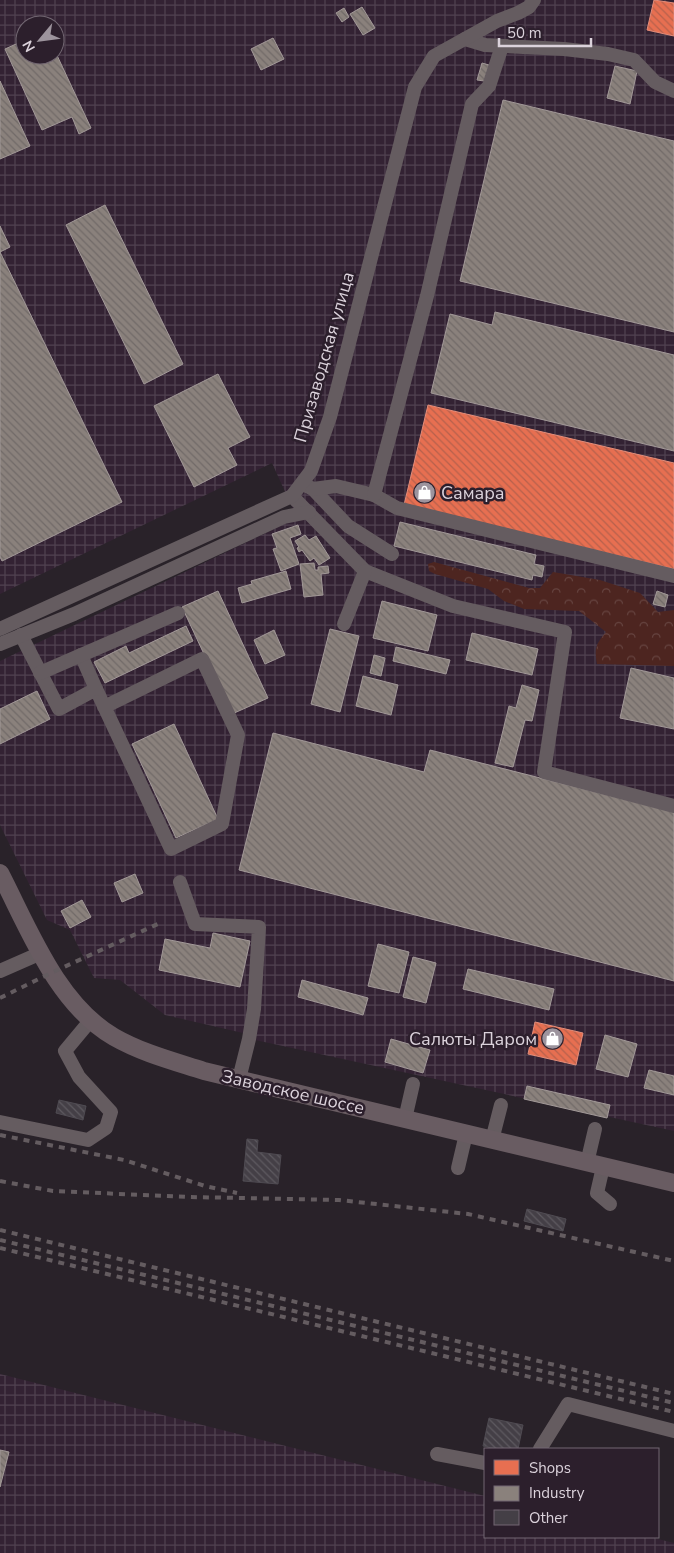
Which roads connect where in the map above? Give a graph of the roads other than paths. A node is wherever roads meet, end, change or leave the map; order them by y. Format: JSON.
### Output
{"nodes":[{"id":1,"x":545,"y":0,"type":"edge"},
{"id":2,"x":531,"y":4,"type":"edge"},
{"id":3,"x":465,"y":39,"type":"junction"},
{"id":4,"x":502,"y":46,"type":"junction"},
{"id":5,"x":674,"y":91,"type":"edge"},
{"id":6,"x":308,"y":486,"type":"junction"},
{"id":7,"x":374,"y":495,"type":"junction"},
{"id":8,"x":292,"y":496,"type":"junction"},
{"id":9,"x":309,"y":512,"type":"junction"},
{"id":10,"x":392,"y":554,"type":"dead end"},
{"id":11,"x":365,"y":571,"type":"junction"},
{"id":12,"x":674,"y":576,"type":"edge"},
{"id":13,"x":178,"y":613,"type":"dead end"},
{"id":14,"x":344,"y":624,"type":"dead end"},
{"id":15,"x":0,"y":629,"type":"edge"},
{"id":16,"x":21,"y":636,"type":"junction"},
{"id":17,"x":0,"y":644,"type":"edge"},
{"id":18,"x":81,"y":655,"type":"junction"},
{"id":19,"x":40,"y":673,"type":"junction"},
{"id":20,"x":96,"y":689,"type":"junction"},
{"id":21,"x":104,"y":707,"type":"junction"},
{"id":22,"x":674,"y":806,"type":"edge"},
{"id":23,"x":0,"y":872,"type":"edge"},
{"id":24,"x":180,"y":882,"type":"dead end"},
{"id":25,"x":42,"y":953,"type":"junction"},
{"id":26,"x":0,"y":971,"type":"edge"},
{"id":27,"x":90,"y":1021,"type":"junction"},
{"id":28,"x":239,"y":1079,"type":"junction"},
{"id":29,"x":413,"y":1084,"type":"dead end"},
{"id":30,"x":501,"y":1105,"type":"dead end"},
{"id":31,"x":405,"y":1119,"type":"junction"},
{"id":32,"x":0,"y":1122,"type":"edge"},
{"id":33,"x":595,"y":1129,"type":"dead end"},
{"id":34,"x":466,"y":1134,"type":"junction"},
{"id":35,"x":492,"y":1140,"type":"junction"},
{"id":36,"x":595,"y":1165,"type":"junction"},
{"id":37,"x":458,"y":1168,"type":"dead end"},
{"id":38,"x":674,"y":1183,"type":"edge"},
{"id":39,"x":610,"y":1204,"type":"dead end"},
{"id":40,"x":674,"y":1431,"type":"edge"},
{"id":41,"x":541,"y":1448,"type":"edge"},
{"id":42,"x":437,"y":1454,"type":"dead end"},
{"id":43,"x":484,"y":1463,"type":"edge"}],
"edges":[{"from":1,"to":2,"type":"street","name":"Призаводская улица"},
{"from":2,"to":3,"type":"street","name":"Призаводская улица"},
{"from":3,"to":4,"type":"street"},
{"from":3,"to":6,"type":"street","name":"Призаводская улица"},
{"from":4,"to":5,"type":"street"},
{"from":4,"to":7,"type":"street"},
{"from":6,"to":7,"type":"street"},
{"from":6,"to":8,"type":"street","name":"Призаводская улица"},
{"from":6,"to":10,"type":"street"},
{"from":7,"to":12,"type":"street"},
{"from":8,"to":9,"type":"street"},
{"from":8,"to":15,"type":"street","name":"Призаводская улица"},
{"from":9,"to":11,"type":"street"},
{"from":9,"to":16,"type":"street"},
{"from":11,"to":14,"type":"street"},
{"from":11,"to":22,"type":"street"},
{"from":13,"to":18,"type":"street"},
{"from":16,"to":17,"type":"street"},
{"from":16,"to":19,"type":"street"},
{"from":18,"to":19,"type":"street"},
{"from":18,"to":20,"type":"street"},
{"from":19,"to":20,"type":"street"},
{"from":20,"to":21,"type":"street"},
{"from":21,"to":21,"type":"street"},
{"from":23,"to":25,"type":"main road","name":"Заводское шоссе"},
{"from":24,"to":28,"type":"street"},
{"from":25,"to":26,"type":"street"},
{"from":25,"to":27,"type":"main road","name":"Заводское шоссе"},
{"from":27,"to":28,"type":"main road","name":"Заводское шоссе"},
{"from":27,"to":32,"type":"street"},
{"from":28,"to":31,"type":"main road","name":"Заводское шоссе"},
{"from":29,"to":31,"type":"street"},
{"from":30,"to":35,"type":"street"},
{"from":31,"to":34,"type":"main road","name":"Заводское шоссе"},
{"from":33,"to":36,"type":"street"},
{"from":34,"to":35,"type":"main road","name":"Заводское шоссе"},
{"from":34,"to":37,"type":"street"},
{"from":35,"to":36,"type":"main road","name":"Заводское шоссе"},
{"from":36,"to":38,"type":"main road","name":"Заводское шоссе"},
{"from":36,"to":39,"type":"street"},
{"from":40,"to":41,"type":"street"},
{"from":42,"to":43,"type":"street"}]}
